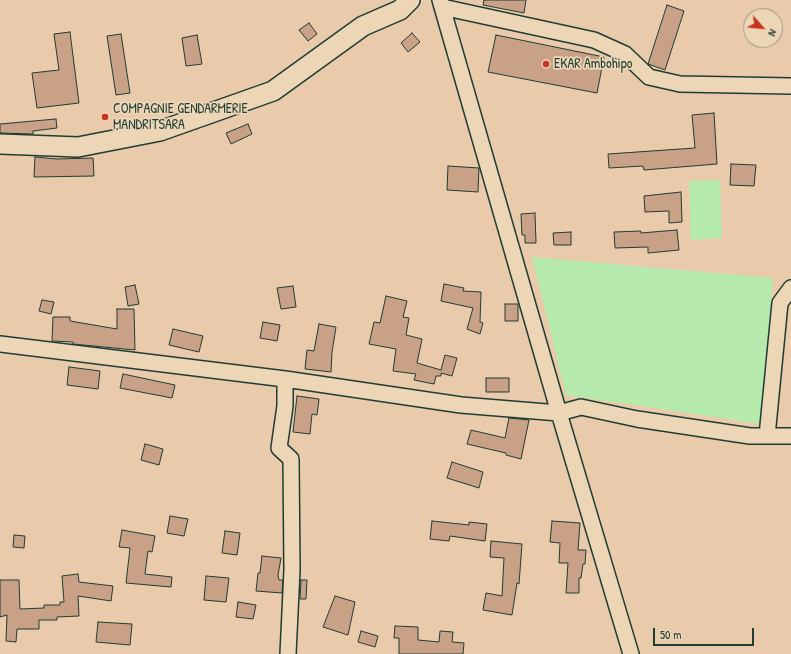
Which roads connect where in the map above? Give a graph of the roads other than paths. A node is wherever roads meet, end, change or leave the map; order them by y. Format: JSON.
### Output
{"nodes":[{"id":1,"x":410,"y":0,"type":"edge"},
{"id":2,"x":441,"y":4,"type":"edge"},
{"id":3,"x":791,"y":86,"type":"edge"},
{"id":4,"x":0,"y":144,"type":"edge"},
{"id":5,"x":791,"y":288,"type":"edge"},
{"id":6,"x":0,"y":344,"type":"edge"},
{"id":7,"x":285,"y":379,"type":"junction"},
{"id":8,"x":559,"y":413,"type":"junction"},
{"id":9,"x":767,"y":436,"type":"junction"},
{"id":10,"x":791,"y":436,"type":"edge"},
{"id":11,"x":288,"y":654,"type":"edge"},
{"id":12,"x":631,"y":654,"type":"edge"}],
"edges":[{"from":1,"to":4,"type":"main road"},
{"from":2,"to":3,"type":"street"},
{"from":2,"to":8,"type":"street"},
{"from":5,"to":9,"type":"street"},
{"from":6,"to":7,"type":"street"},
{"from":7,"to":8,"type":"street"},
{"from":7,"to":11,"type":"street"},
{"from":8,"to":9,"type":"street"},
{"from":8,"to":12,"type":"street"},
{"from":9,"to":10,"type":"street"}]}
